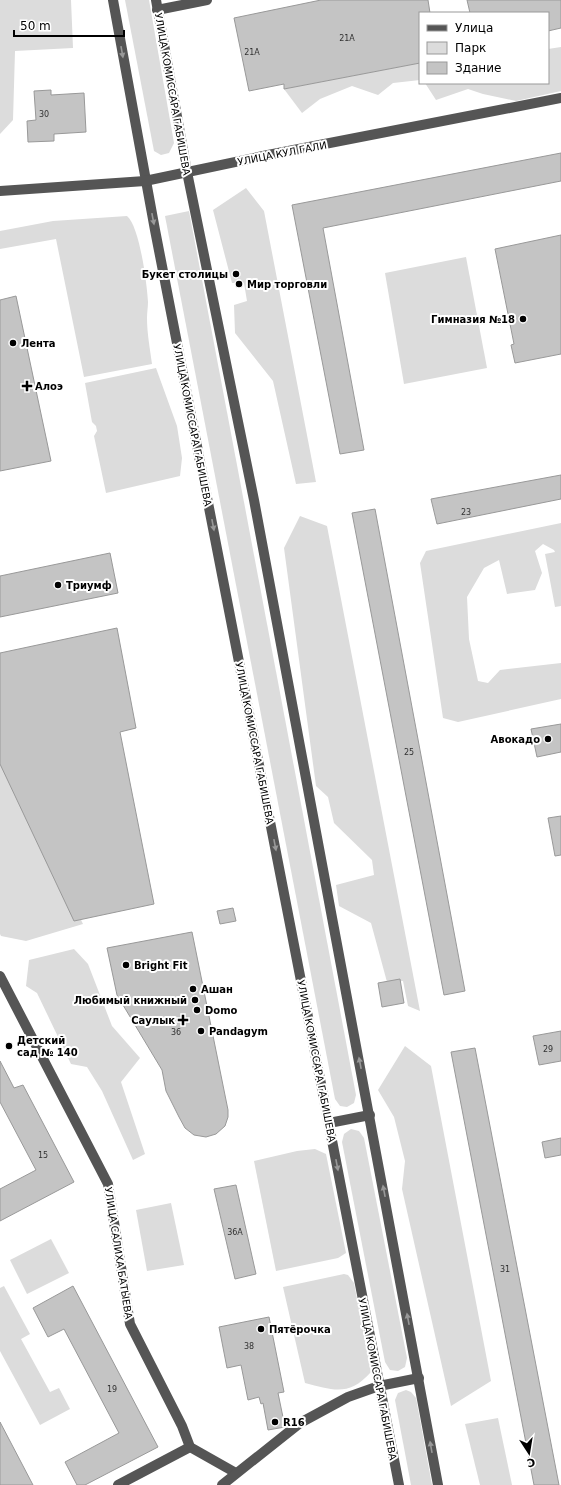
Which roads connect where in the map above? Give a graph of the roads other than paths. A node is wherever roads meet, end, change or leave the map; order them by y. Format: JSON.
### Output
{"nodes":[{"id":1,"x":113,"y":0,"type":"edge"},
{"id":2,"x":207,"y":0,"type":"edge"},
{"id":3,"x":156,"y":5,"type":"edge"},
{"id":4,"x":561,"y":98,"type":"edge"},
{"id":5,"x":187,"y":172,"type":"junction"},
{"id":6,"x":145,"y":181,"type":"junction"},
{"id":7,"x":0,"y":191,"type":"edge"},
{"id":8,"x":0,"y":976,"type":"edge"},
{"id":9,"x":370,"y":1116,"type":"junction"},
{"id":10,"x":329,"y":1123,"type":"junction"},
{"id":11,"x":419,"y":1378,"type":"junction"},
{"id":12,"x":379,"y":1386,"type":"junction"},
{"id":13,"x":190,"y":1447,"type":"junction"},
{"id":14,"x":236,"y":1473,"type":"junction"},
{"id":15,"x":118,"y":1485,"type":"edge"},
{"id":16,"x":222,"y":1485,"type":"edge"},
{"id":17,"x":399,"y":1485,"type":"edge"},
{"id":18,"x":438,"y":1485,"type":"edge"}],
"edges":[{"from":1,"to":6,"type":"street","name":"УЛИЦА КОМИССАРА ГАБИШЕВА","one_way":true},
{"from":2,"to":3,"type":"street"},
{"from":3,"to":5,"type":"street","name":"УЛИЦА КОМИССАРА ГАБИШЕВА"},
{"from":4,"to":5,"type":"street","name":"УЛИЦА КУЛ ГАЛИ"},
{"from":5,"to":6,"type":"street","name":"УЛИЦА КУЛ ГАЛИ"},
{"from":9,"to":5,"type":"street","name":"УЛИЦА КОМИССАРА ГАБИШЕВА","one_way":true},
{"from":6,"to":7,"type":"street","name":"УЛИЦА КУЛ ГАЛИ"},
{"from":6,"to":10,"type":"street","name":"УЛИЦА КОМИССАРА ГАБИШЕВА","one_way":true},
{"from":8,"to":13,"type":"street","name":"УЛИЦА САЛИХА БАТЫЕВА"},
{"from":9,"to":10,"type":"street"},
{"from":11,"to":9,"type":"street","name":"УЛИЦА КОМИССАРА ГАБИШЕВА","one_way":true},
{"from":10,"to":12,"type":"street","name":"УЛИЦА КОМИССАРА ГАБИШЕВА","one_way":true},
{"from":11,"to":12,"type":"street"},
{"from":18,"to":11,"type":"street","name":"УЛИЦА КОМИССАРА ГАБИШЕВА","one_way":true},
{"from":12,"to":14,"type":"street"},
{"from":12,"to":17,"type":"street","name":"УЛИЦА КОМИССАРА ГАБИШЕВА"},
{"from":13,"to":14,"type":"street"},
{"from":13,"to":15,"type":"street"},
{"from":14,"to":16,"type":"street"}]}
